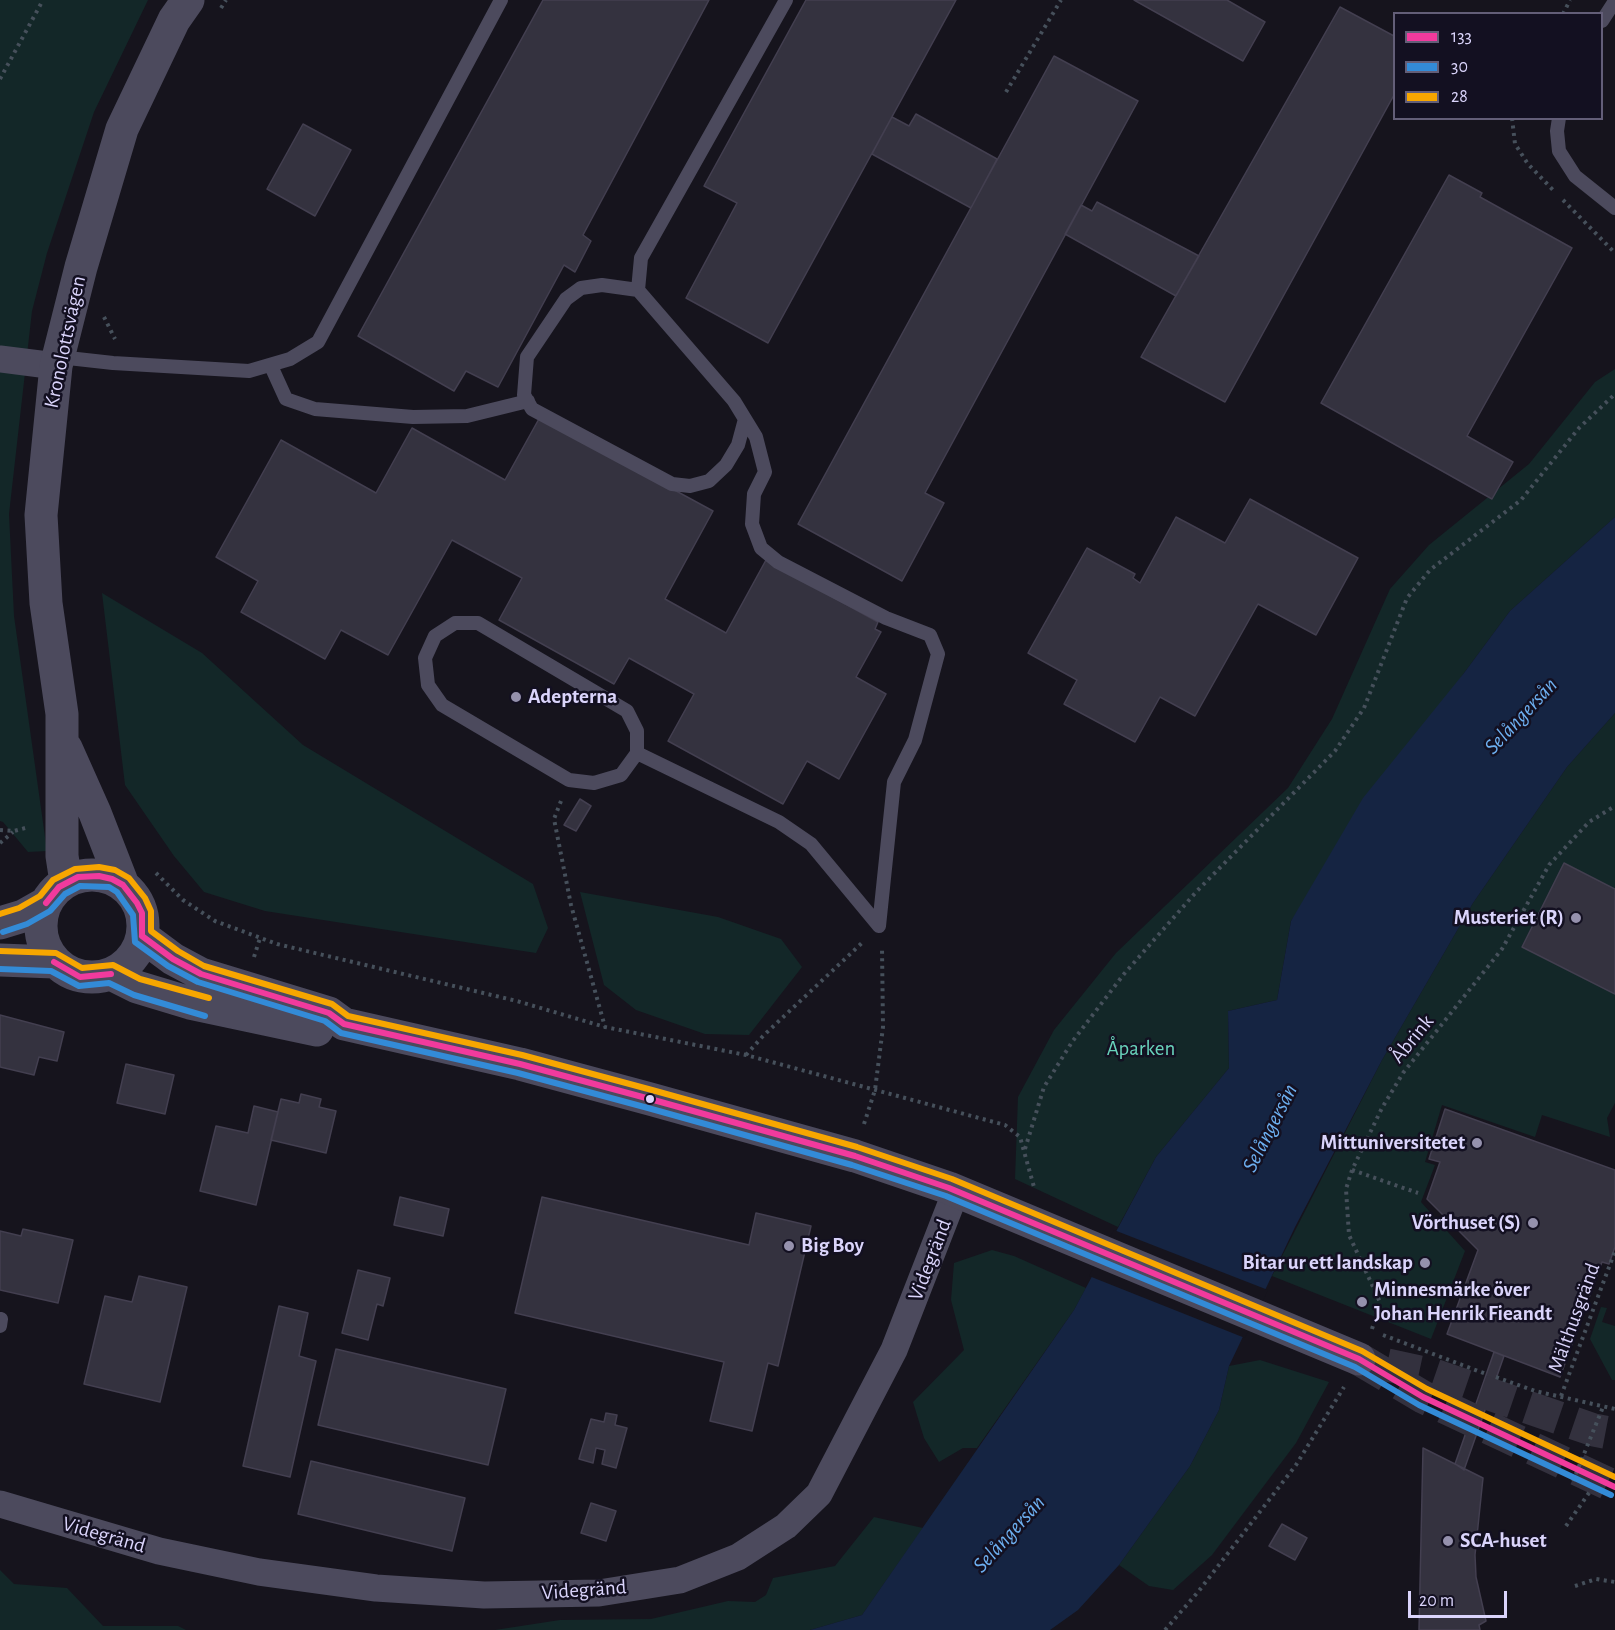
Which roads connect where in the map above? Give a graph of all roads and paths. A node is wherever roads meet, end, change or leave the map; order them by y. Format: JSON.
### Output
{"nodes":[{"id":1,"x":43,"y":0,"type":"edge"},
{"id":2,"x":188,"y":0,"type":"edge"},
{"id":3,"x":226,"y":0,"type":"edge"},
{"id":4,"x":501,"y":0,"type":"edge"},
{"id":5,"x":786,"y":0,"type":"edge"},
{"id":6,"x":1061,"y":0,"type":"edge"},
{"id":7,"x":1615,"y":1,"type":"edge"},
{"id":8,"x":216,"y":18,"type":"dead end"},
{"id":9,"x":1603,"y":19,"type":"edge"},
{"id":10,"x":0,"y":79,"type":"edge"},
{"id":11,"x":1006,"y":92,"type":"dead end"},
{"id":12,"x":1559,"y":120,"type":"edge"},
{"id":13,"x":1615,"y":208,"type":"edge"},
{"id":14,"x":638,"y":290,"type":"junction"},
{"id":15,"x":102,"y":312,"type":"dead end"},
{"id":16,"x":0,"y":359,"type":"edge"},
{"id":17,"x":57,"y":362,"type":"junction"},
{"id":18,"x":113,"y":363,"type":"junction"},
{"id":19,"x":271,"y":366,"type":"junction"},
{"id":20,"x":1615,"y":394,"type":"edge"},
{"id":21,"x":528,"y":401,"type":"junction"},
{"id":22,"x":745,"y":419,"type":"junction"},
{"id":23,"x":63,"y":741,"type":"junction"},
{"id":24,"x":637,"y":753,"type":"junction"},
{"id":25,"x":569,"y":780,"type":"junction"},
{"id":26,"x":1615,"y":806,"type":"edge"},
{"id":27,"x":62,"y":817,"type":"junction"},
{"id":28,"x":0,"y":830,"type":"edge"},
{"id":29,"x":14,"y":831,"type":"junction"},
{"id":30,"x":0,"y":843,"type":"edge"},
{"id":31,"x":155,"y":872,"type":"dead end"},
{"id":32,"x":123,"y":885,"type":"junction"},
{"id":33,"x":56,"y":893,"type":"junction"},
{"id":34,"x":0,"y":923,"type":"edge"},
{"id":35,"x":879,"y":926,"type":"junction"},
{"id":36,"x":142,"y":936,"type":"junction"},
{"id":37,"x":0,"y":960,"type":"edge"},
{"id":38,"x":54,"y":962,"type":"junction"},
{"id":39,"x":111,"y":974,"type":"junction"},
{"id":40,"x":344,"y":1024,"type":"junction"},
{"id":41,"x":605,"y":1028,"type":"junction"},
{"id":42,"x":746,"y":1055,"type":"junction"},
{"id":43,"x":874,"y":1089,"type":"junction"},
{"id":44,"x":855,"y":1156,"type":"junction"},
{"id":45,"x":1352,"y":1170,"type":"junction"},
{"id":46,"x":956,"y":1191,"type":"junction"},
{"id":47,"x":1418,"y":1193,"type":"dead end"},
{"id":48,"x":1615,"y":1251,"type":"edge"},
{"id":49,"x":1365,"y":1345,"type":"junction"},
{"id":50,"x":1486,"y":1374,"type":"dead end"},
{"id":51,"x":1496,"y":1377,"type":"dead end"},
{"id":52,"x":1562,"y":1396,"type":"junction"},
{"id":53,"x":1603,"y":1406,"type":"junction"},
{"id":54,"x":1615,"y":1409,"type":"edge"},
{"id":55,"x":1573,"y":1481,"type":"dead end"},
{"id":56,"x":1591,"y":1490,"type":"dead end"},
{"id":57,"x":0,"y":1504,"type":"edge"},
{"id":58,"x":1566,"y":1526,"type":"dead end"},
{"id":59,"x":1615,"y":1582,"type":"edge"},
{"id":60,"x":1575,"y":1586,"type":"dead end"},
{"id":61,"x":1165,"y":1630,"type":"edge"}],
"edges":[{"from":1,"to":10,"type":"path"},
{"from":2,"to":17,"type":"street","name":"Kronolottsvägen"},
{"from":3,"to":8,"type":"path"},
{"from":4,"to":19,"type":"lane"},
{"from":5,"to":14,"type":"lane"},
{"from":6,"to":11,"type":"path"},
{"from":7,"to":9,"type":"lane"},
{"from":12,"to":13,"type":"lane"},
{"from":14,"to":21,"type":"lane"},
{"from":14,"to":22,"type":"lane"},
{"from":15,"to":18,"type":"path"},
{"from":16,"to":17,"type":"street"},
{"from":17,"to":18,"type":"lane"},
{"from":17,"to":23,"type":"street","name":"Kronolottsvägen"},
{"from":18,"to":19,"type":"lane"},
{"from":19,"to":21,"type":"lane"},
{"from":20,"to":43,"type":"path"},
{"from":21,"to":22,"type":"lane"},
{"from":22,"to":35,"type":"lane"},
{"from":23,"to":27,"type":"street","name":"Kronolottsvägen"},
{"from":23,"to":32,"type":"street","name":"Kronolottsvägen"},
{"from":24,"to":25,"type":"lane"},
{"from":24,"to":25,"type":"lane"},
{"from":24,"to":35,"type":"lane"},
{"from":25,"to":41,"type":"path"},
{"from":26,"to":45,"type":"path","name":"Åbrink"},
{"from":27,"to":29,"type":"path"},
{"from":27,"to":33,"type":"street","name":"Kronolottsvägen"},
{"from":28,"to":29,"type":"path"},
{"from":29,"to":30,"type":"path"},
{"from":31,"to":41,"type":"path"},
{"from":32,"to":33,"type":"street"},
{"from":32,"to":36,"type":"street"},
{"from":33,"to":34,"type":"street"},
{"from":33,"to":38,"type":"street"},
{"from":35,"to":42,"type":"path"},
{"from":35,"to":43,"type":"path"},
{"from":36,"to":39,"type":"street"},
{"from":36,"to":40,"type":"street"},
{"from":37,"to":38,"type":"street"},
{"from":38,"to":39,"type":"street"},
{"from":39,"to":40,"type":"street"},
{"from":40,"to":44,"type":"street"},
{"from":41,"to":42,"type":"path"},
{"from":42,"to":43,"type":"path"},
{"from":43,"to":44,"type":"path"},
{"from":44,"to":46,"type":"street"},
{"from":45,"to":47,"type":"path"},
{"from":45,"to":49,"type":"path","name":"Åbrink"},
{"from":46,"to":49,"type":"street"},
{"from":46,"to":57,"type":"street","name":"Videgränd"},
{"from":48,"to":52,"type":"path","name":"Mälthusgränd"},
{"from":49,"to":50,"type":"path"},
{"from":49,"to":61,"type":"path","name":"Åbrink"},
{"from":51,"to":52,"type":"path"},
{"from":52,"to":53,"type":"path"},
{"from":53,"to":54,"type":"path"},
{"from":53,"to":55,"type":"path"},
{"from":56,"to":58,"type":"path"},
{"from":59,"to":60,"type":"path"}]}
